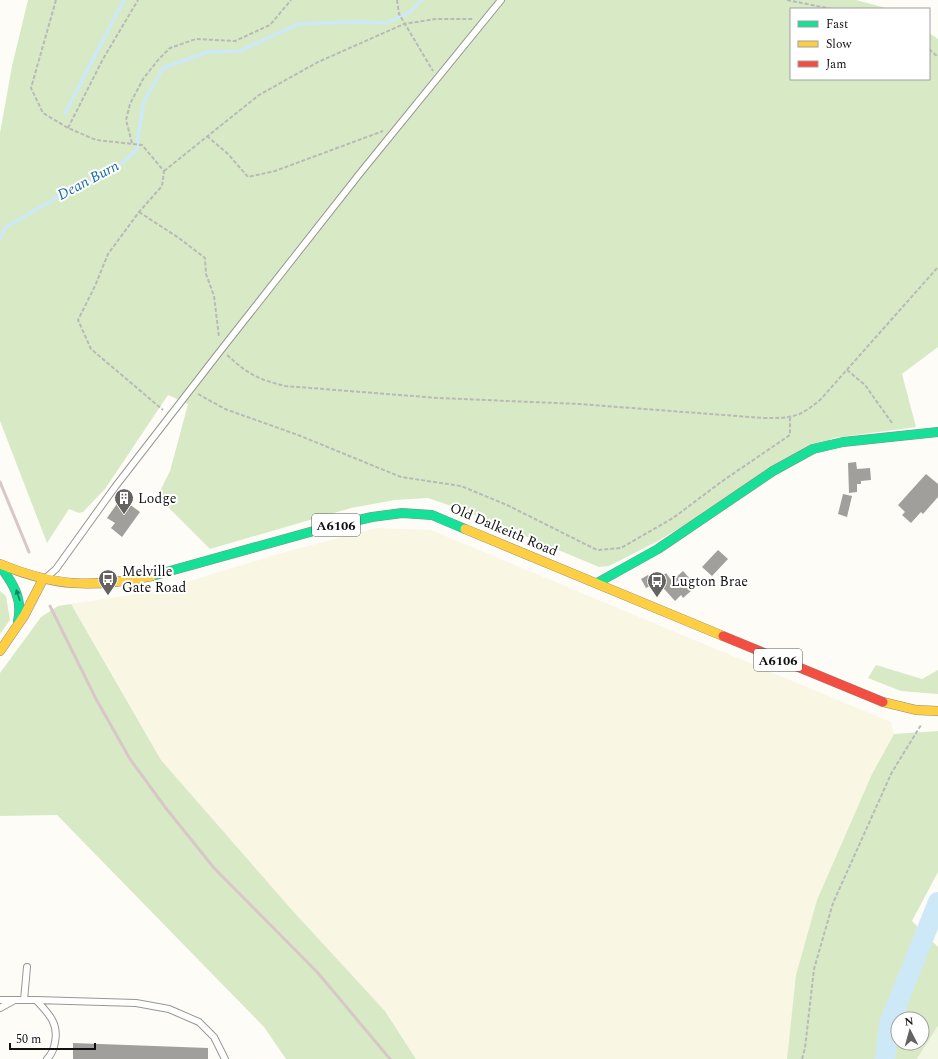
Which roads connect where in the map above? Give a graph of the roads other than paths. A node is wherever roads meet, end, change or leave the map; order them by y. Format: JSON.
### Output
{"nodes":[{"id":1,"x":501,"y":0,"type":"edge"},
{"id":2,"x":938,"y":432,"type":"edge"},
{"id":3,"x":0,"y":565,"type":"edge"},
{"id":4,"x":42,"y":581,"type":"junction"},
{"id":5,"x":597,"y":584,"type":"junction"},
{"id":6,"x":16,"y":628,"type":"junction"},
{"id":7,"x":0,"y":651,"type":"edge"},
{"id":8,"x":933,"y":711,"type":"edge"},
{"id":9,"x":26,"y":968,"type":"dead end"},
{"id":10,"x":0,"y":1000,"type":"edge"},
{"id":11,"x":24,"y":1000,"type":"junction"},
{"id":12,"x":36,"y":1000,"type":"junction"},
{"id":13,"x":16,"y":1001,"type":"junction"},
{"id":14,"x":0,"y":1008,"type":"edge"},
{"id":15,"x":47,"y":1059,"type":"edge"},
{"id":16,"x":224,"y":1059,"type":"edge"}],
"edges":[{"from":1,"to":4,"type":"lane"},
{"from":2,"to":5,"type":"main road"},
{"from":3,"to":4,"type":"main road","number":"A6106"},
{"from":6,"to":3,"type":"main road","one_way":true},
{"from":4,"to":5,"type":"main road","name":"Old Dalkeith Road","number":"A6106"},
{"from":4,"to":6,"type":"main road"},
{"from":5,"to":8,"type":"main road","name":"Old Dalkeith Road","number":"A6106"},
{"from":6,"to":7,"type":"main road"},
{"from":9,"to":11,"type":"lane"},
{"from":10,"to":13,"type":"lane"},
{"from":11,"to":12,"type":"lane"},
{"from":11,"to":13,"type":"lane"},
{"from":12,"to":15,"type":"lane"},
{"from":12,"to":16,"type":"lane"},
{"from":13,"to":14,"type":"lane"}]}
